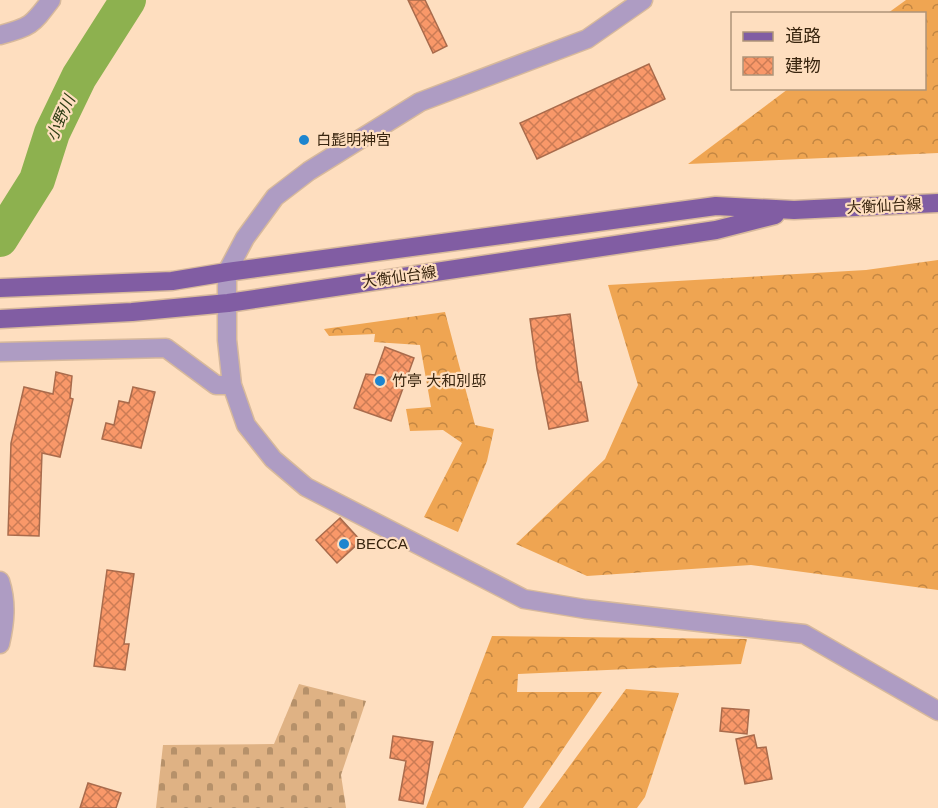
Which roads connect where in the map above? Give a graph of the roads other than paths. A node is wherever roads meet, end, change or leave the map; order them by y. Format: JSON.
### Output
{"nodes":[{"id":1,"x":51,"y":0,"type":"edge"},
{"id":2,"x":643,"y":0,"type":"edge"},
{"id":3,"x":0,"y":35,"type":"edge"},
{"id":4,"x":938,"y":203,"type":"edge"},
{"id":5,"x":794,"y":210,"type":"junction"},
{"id":6,"x":227,"y":272,"type":"junction"},
{"id":7,"x":0,"y":288,"type":"edge"},
{"id":8,"x":228,"y":303,"type":"junction"},
{"id":9,"x":0,"y":319,"type":"edge"},
{"id":10,"x":0,"y":352,"type":"edge"},
{"id":11,"x":232,"y":385,"type":"junction"},
{"id":12,"x":0,"y":580,"type":"edge"},
{"id":13,"x":0,"y":644,"type":"edge"},
{"id":14,"x":938,"y":711,"type":"edge"}],
"edges":[{"from":1,"to":3,"type":"street"},
{"from":2,"to":6,"type":"street"},
{"from":4,"to":5,"type":"main road","name":"大衡仙台線"},
{"from":5,"to":6,"type":"main road","name":"大衡仙台線"},
{"from":5,"to":8,"type":"main road","name":"大衡仙台線"},
{"from":6,"to":7,"type":"main road","name":"大衡仙台線"},
{"from":6,"to":8,"type":"street"},
{"from":8,"to":9,"type":"main road","name":"大衡仙台線"},
{"from":8,"to":11,"type":"street"},
{"from":10,"to":11,"type":"street"},
{"from":11,"to":14,"type":"street"},
{"from":12,"to":13,"type":"street"}]}
